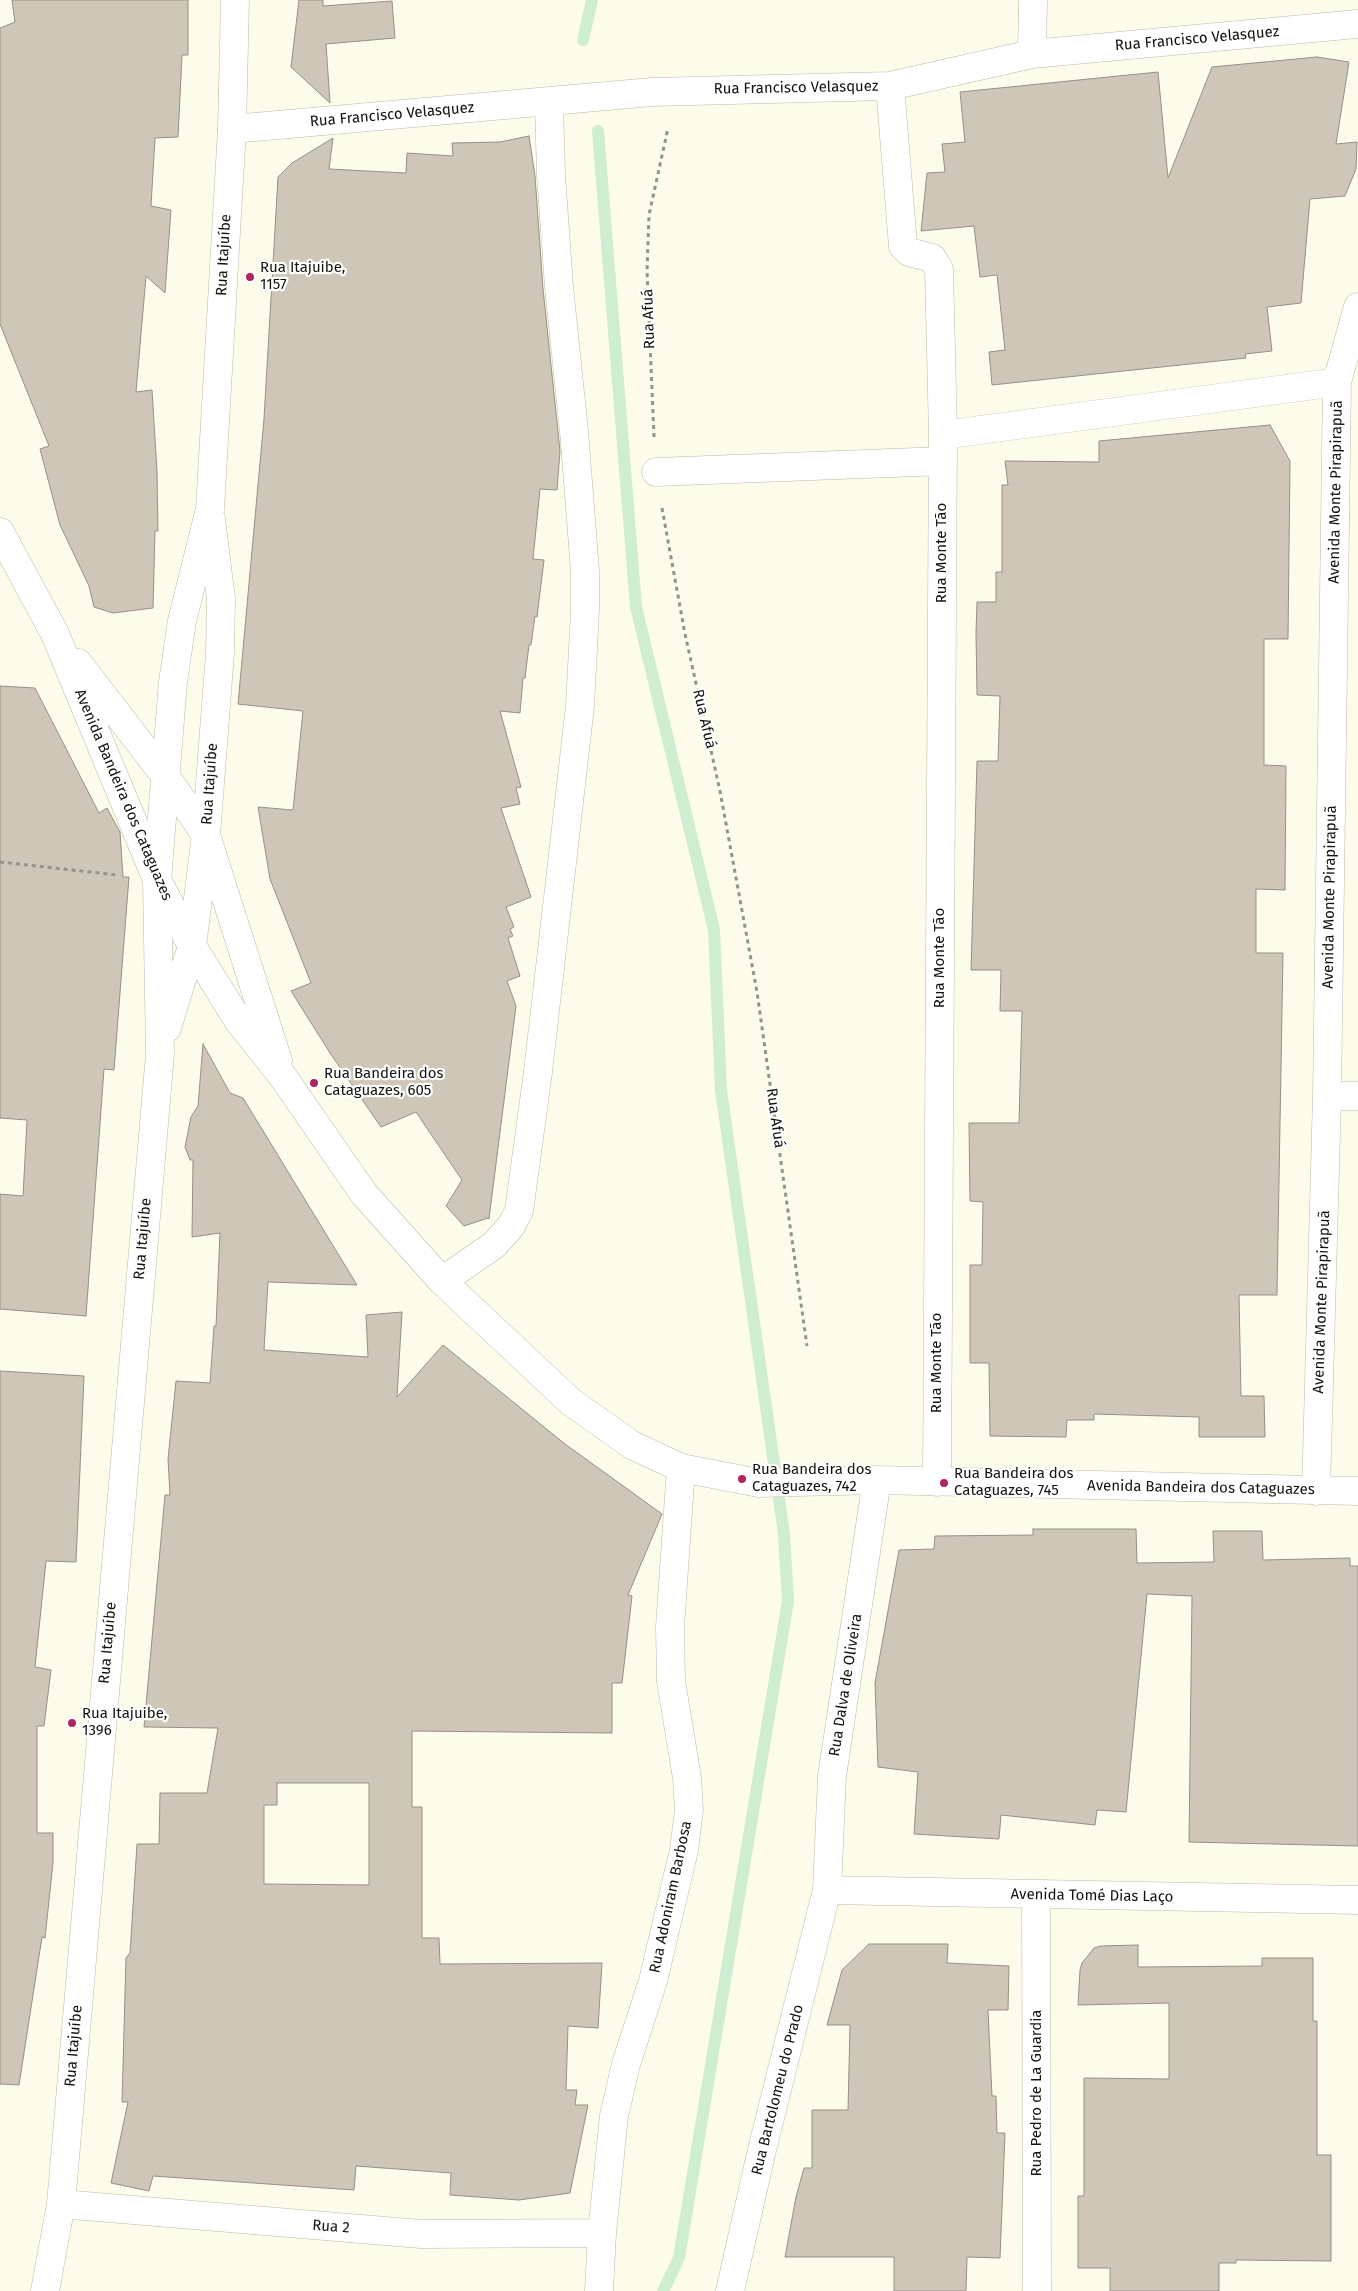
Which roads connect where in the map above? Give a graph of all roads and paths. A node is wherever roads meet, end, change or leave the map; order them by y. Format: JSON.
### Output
{"nodes":[{"id":1,"x":235,"y":0,"type":"edge"},
{"id":2,"x":1033,"y":0,"type":"edge"},
{"id":3,"x":1358,"y":24,"type":"edge"},
{"id":4,"x":1032,"y":54,"type":"junction"},
{"id":5,"x":890,"y":86,"type":"junction"},
{"id":6,"x":664,"y":91,"type":"junction"},
{"id":7,"x":556,"y":101,"type":"junction"},
{"id":8,"x":232,"y":129,"type":"junction"},
{"id":9,"x":1358,"y":307,"type":"edge"},
{"id":10,"x":1337,"y":382,"type":"junction"},
{"id":11,"x":943,"y":448,"type":"junction"},
{"id":12,"x":656,"y":472,"type":"junction"},
{"id":13,"x":210,"y":509,"type":"junction"},
{"id":14,"x":0,"y":532,"type":"edge"},
{"id":15,"x":55,"y":634,"type":"junction"},
{"id":16,"x":166,"y":777,"type":"junction"},
{"id":17,"x":206,"y":835,"type":"junction"},
{"id":18,"x":0,"y":862,"type":"edge"},
{"id":19,"x":157,"y":880,"type":"junction"},
{"id":20,"x":192,"y":946,"type":"junction"},
{"id":21,"x":160,"y":1054,"type":"junction"},
{"id":22,"x":283,"y":1077,"type":"junction"},
{"id":23,"x":1327,"y":1096,"type":"junction"},
{"id":24,"x":1358,"y":1096,"type":"edge"},
{"id":25,"x":442,"y":1281,"type":"junction"},
{"id":26,"x":807,"y":1346,"type":"dead end"},
{"id":27,"x":681,"y":1468,"type":"junction"},
{"id":28,"x":877,"y":1480,"type":"junction"},
{"id":29,"x":937,"y":1482,"type":"junction"},
{"id":30,"x":1316,"y":1491,"type":"junction"},
{"id":31,"x":1358,"y":1491,"type":"edge"},
{"id":32,"x":827,"y":1890,"type":"junction"},
{"id":33,"x":1036,"y":1895,"type":"junction"},
{"id":34,"x":1358,"y":1900,"type":"edge"},
{"id":35,"x":61,"y":2204,"type":"junction"},
{"id":36,"x":602,"y":2233,"type":"junction"},
{"id":37,"x":45,"y":2291,"type":"edge"},
{"id":38,"x":599,"y":2291,"type":"edge"},
{"id":39,"x":730,"y":2291,"type":"edge"},
{"id":40,"x":1037,"y":2291,"type":"edge"}],
"edges":[{"from":1,"to":8,"type":"street","name":"Rua Itajuíbe"},
{"from":2,"to":4,"type":"street"},
{"from":3,"to":4,"type":"street","name":"Rua Francisco Velasquez"},
{"from":4,"to":5,"type":"street","name":"Rua Francisco Velasquez"},
{"from":5,"to":6,"type":"street","name":"Rua Francisco Velasquez"},
{"from":5,"to":11,"type":"street","name":"Rua Monte Tão"},
{"from":6,"to":7,"type":"street","name":"Rua Francisco Velasquez"},
{"from":6,"to":12,"type":"path","name":"Rua Afuá"},
{"from":7,"to":8,"type":"street","name":"Rua Francisco Velasquez"},
{"from":7,"to":25,"type":"street"},
{"from":8,"to":13,"type":"street","name":"Rua Itajuíbe"},
{"from":9,"to":10,"type":"street","name":"Avenida Monte Pirapirapuã"},
{"from":10,"to":11,"type":"street"},
{"from":10,"to":23,"type":"street","name":"Avenida Monte Pirapirapuã"},
{"from":11,"to":12,"type":"street"},
{"from":11,"to":29,"type":"street","name":"Rua Monte Tão"},
{"from":12,"to":26,"type":"path","name":"Rua Afuá"},
{"from":13,"to":16,"type":"street","name":"Rua Itajuíbe"},
{"from":13,"to":17,"type":"street","name":"Rua Itajuíbe"},
{"from":14,"to":15,"type":"street","name":"Avenida Bandeira dos Cataguazes"},
{"from":15,"to":16,"type":"street","name":"Avenida Bandeira dos Cataguazes"},
{"from":15,"to":19,"type":"street","name":"Avenida Bandeira dos Cataguazes"},
{"from":16,"to":17,"type":"street","name":"Avenida Bandeira dos Cataguazes"},
{"from":16,"to":19,"type":"street","name":"Rua Itajuíbe"},
{"from":17,"to":20,"type":"street","name":"Rua Itajuíbe"},
{"from":17,"to":22,"type":"street","name":"Avenida Bandeira dos Cataguazes"},
{"from":18,"to":19,"type":"path"},
{"from":19,"to":20,"type":"street","name":"Avenida Bandeira dos Cataguazes"},
{"from":19,"to":21,"type":"street","name":"Rua Itajuíbe"},
{"from":20,"to":21,"type":"street","name":"Rua Itajuíbe"},
{"from":20,"to":22,"type":"street","name":"Avenida Bandeira dos Cataguazes"},
{"from":21,"to":35,"type":"street","name":"Rua Itajuíbe"},
{"from":22,"to":25,"type":"street","name":"Avenida Bandeira dos Cataguazes"},
{"from":23,"to":24,"type":"street"},
{"from":23,"to":30,"type":"street","name":"Avenida Monte Pirapirapuã"},
{"from":25,"to":27,"type":"street","name":"Avenida Bandeira dos Cataguazes"},
{"from":27,"to":28,"type":"street","name":"Avenida Bandeira dos Cataguazes"},
{"from":27,"to":36,"type":"street","name":"Rua Adoniram Barbosa"},
{"from":28,"to":29,"type":"street","name":"Avenida Bandeira dos Cataguazes"},
{"from":28,"to":32,"type":"street","name":"Rua Dalva de Oliveira"},
{"from":29,"to":30,"type":"street","name":"Avenida Bandeira dos Cataguazes"},
{"from":30,"to":31,"type":"street","name":"Avenida Bandeira dos Cataguazes"},
{"from":32,"to":33,"type":"street","name":"Avenida Tomé Dias Laço"},
{"from":32,"to":39,"type":"street","name":"Rua Bartolomeu do Prado"},
{"from":33,"to":34,"type":"street","name":"Avenida Tomé Dias Laço"},
{"from":33,"to":40,"type":"street","name":"Rua Pedro de La Guardia"},
{"from":35,"to":36,"type":"street","name":"Rua 2"},
{"from":35,"to":37,"type":"street","name":"Rua Itajuíbe"},
{"from":36,"to":38,"type":"street","name":"Rua Adoniram Barbosa"}]}
